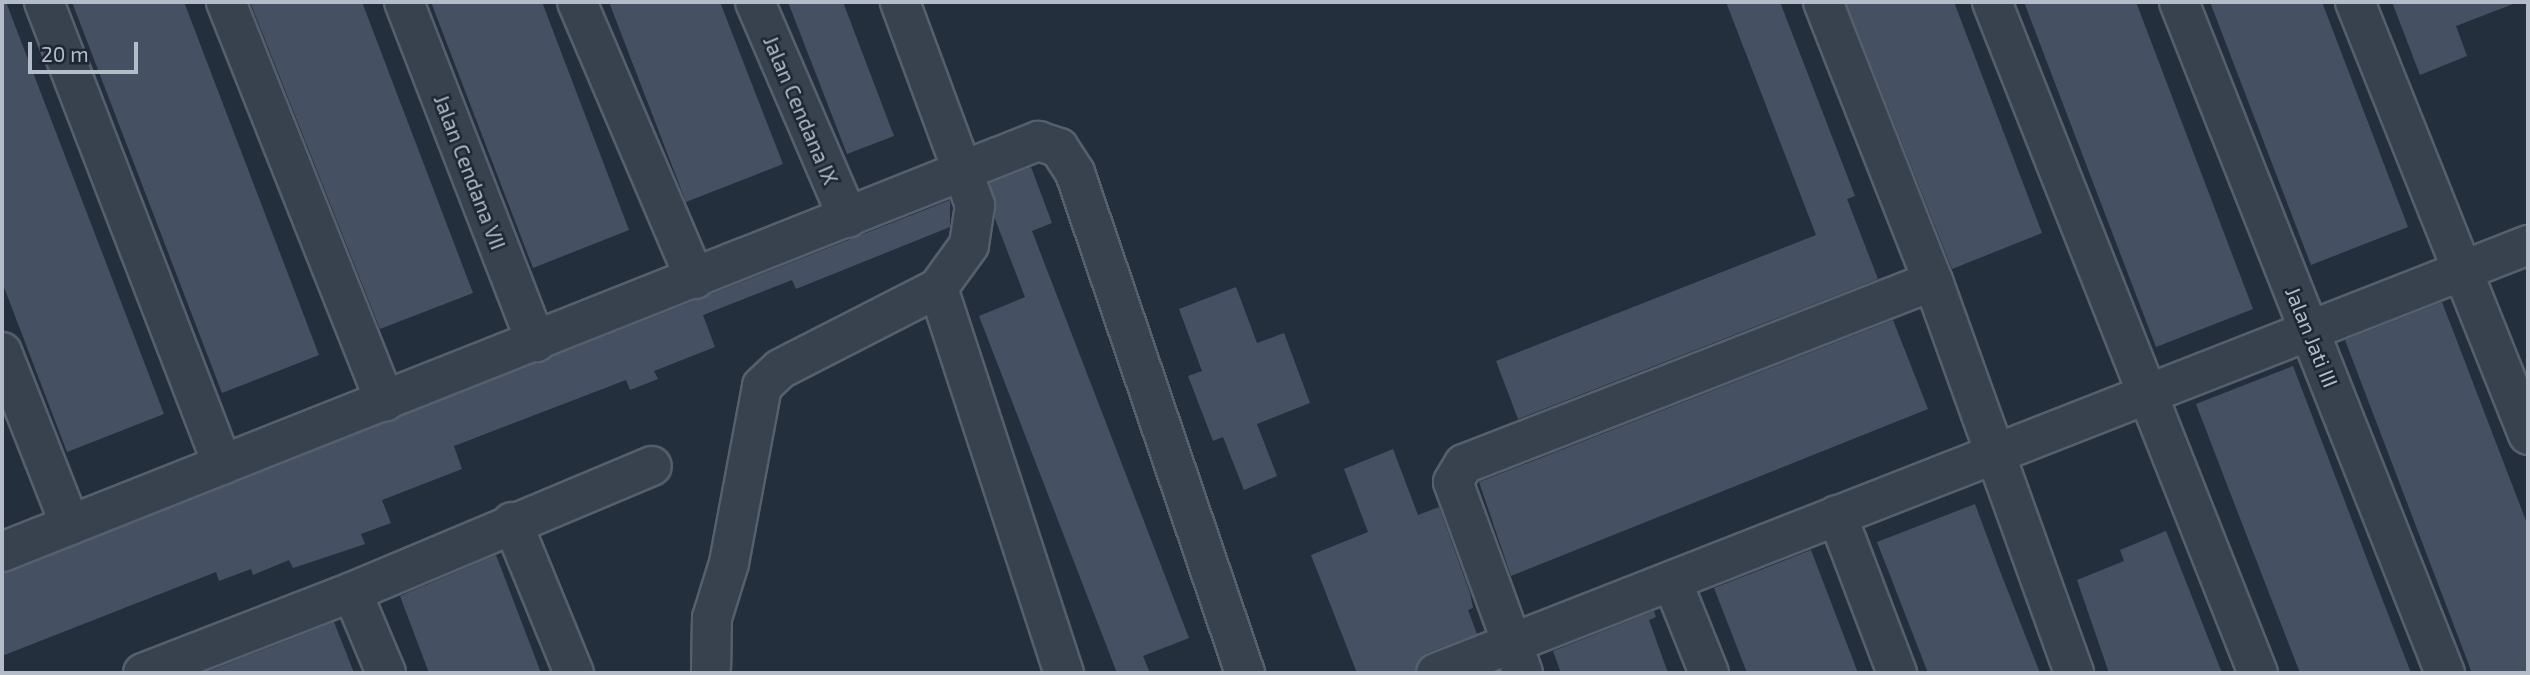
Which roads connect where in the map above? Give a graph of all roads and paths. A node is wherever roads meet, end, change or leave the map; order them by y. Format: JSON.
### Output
{"nodes":[{"id":1,"x":44,"y":2,"type":"edge"},
{"id":2,"x":226,"y":2,"type":"edge"},
{"id":3,"x":404,"y":2,"type":"edge"},
{"id":4,"x":578,"y":2,"type":"edge"},
{"id":5,"x":755,"y":2,"type":"edge"},
{"id":6,"x":900,"y":2,"type":"edge"},
{"id":7,"x":1824,"y":2,"type":"edge"},
{"id":8,"x":1992,"y":2,"type":"edge"},
{"id":9,"x":2179,"y":2,"type":"edge"},
{"id":10,"x":2355,"y":2,"type":"edge"},
{"id":11,"x":963,"y":171,"type":"junction"},
{"id":12,"x":848,"y":218,"type":"junction"},
{"id":13,"x":2528,"y":245,"type":"edge"},
{"id":14,"x":2463,"y":270,"type":"junction"},
{"id":15,"x":695,"y":279,"type":"junction"},
{"id":16,"x":1933,"y":281,"type":"junction"},
{"id":17,"x":939,"y":288,"type":"junction"},
{"id":18,"x":2309,"y":329,"type":"junction"},
{"id":19,"x":536,"y":342,"type":"junction"},
{"id":20,"x":2,"y":352,"type":"edge"},
{"id":21,"x":2150,"y":390,"type":"junction"},
{"id":22,"x":385,"y":401,"type":"junction"},
{"id":23,"x":2528,"y":435,"type":"edge"},
{"id":24,"x":1993,"y":458,"type":"junction"},
{"id":25,"x":223,"y":465,"type":"junction"},
{"id":26,"x":652,"y":466,"type":"dead end"},
{"id":27,"x":1837,"y":515,"type":"junction"},
{"id":28,"x":512,"y":522,"type":"junction"},
{"id":29,"x":70,"y":526,"type":"junction"},
{"id":30,"x":2,"y":552,"type":"edge"},
{"id":31,"x":1672,"y":581,"type":"junction"},
{"id":32,"x":352,"y":592,"type":"junction"},
{"id":33,"x":1516,"y":658,"type":"edge"},
{"id":34,"x":208,"y":662,"type":"edge"},
{"id":35,"x":143,"y":673,"type":"edge"},
{"id":36,"x":386,"y":673,"type":"edge"},
{"id":37,"x":574,"y":673,"type":"edge"},
{"id":38,"x":711,"y":673,"type":"edge"},
{"id":39,"x":1064,"y":673,"type":"edge"},
{"id":40,"x":1245,"y":673,"type":"edge"},
{"id":41,"x":1436,"y":673,"type":"edge"},
{"id":42,"x":1709,"y":673,"type":"edge"},
{"id":43,"x":1897,"y":673,"type":"edge"},
{"id":44,"x":2074,"y":673,"type":"edge"},
{"id":45,"x":2258,"y":673,"type":"edge"},
{"id":46,"x":2445,"y":673,"type":"edge"}],
"edges":[{"from":1,"to":25,"type":"street"},
{"from":2,"to":22,"type":"street"},
{"from":3,"to":19,"type":"street","name":"Jalan Cendana VII"},
{"from":4,"to":15,"type":"street"},
{"from":5,"to":12,"type":"street","name":"Jalan Cendana IX"},
{"from":6,"to":11,"type":"street"},
{"from":7,"to":16,"type":"street"},
{"from":8,"to":21,"type":"street"},
{"from":9,"to":18,"type":"street","name":"Jalan Jati III"},
{"from":10,"to":14,"type":"street"},
{"from":11,"to":12,"type":"street"},
{"from":11,"to":17,"type":"street"},
{"from":11,"to":40,"type":"street"},
{"from":12,"to":15,"type":"street"},
{"from":13,"to":14,"type":"street"},
{"from":14,"to":18,"type":"street"},
{"from":14,"to":23,"type":"street"},
{"from":15,"to":19,"type":"street"},
{"from":16,"to":24,"type":"street"},
{"from":16,"to":33,"type":"street"},
{"from":17,"to":38,"type":"street"},
{"from":17,"to":39,"type":"street"},
{"from":18,"to":21,"type":"street"},
{"from":18,"to":46,"type":"street","name":"Jalan Jati III"},
{"from":19,"to":22,"type":"street"},
{"from":20,"to":29,"type":"street"},
{"from":21,"to":24,"type":"street"},
{"from":21,"to":45,"type":"street"},
{"from":22,"to":25,"type":"street"},
{"from":24,"to":27,"type":"street"},
{"from":24,"to":44,"type":"street"},
{"from":25,"to":29,"type":"street"},
{"from":26,"to":28,"type":"street"},
{"from":27,"to":31,"type":"street"},
{"from":27,"to":43,"type":"street"},
{"from":28,"to":32,"type":"street"},
{"from":28,"to":37,"type":"street"},
{"from":29,"to":30,"type":"street"},
{"from":31,"to":33,"type":"street"},
{"from":31,"to":42,"type":"street"},
{"from":32,"to":34,"type":"street"},
{"from":32,"to":36,"type":"street"},
{"from":33,"to":41,"type":"street"},
{"from":34,"to":35,"type":"street"}]}
